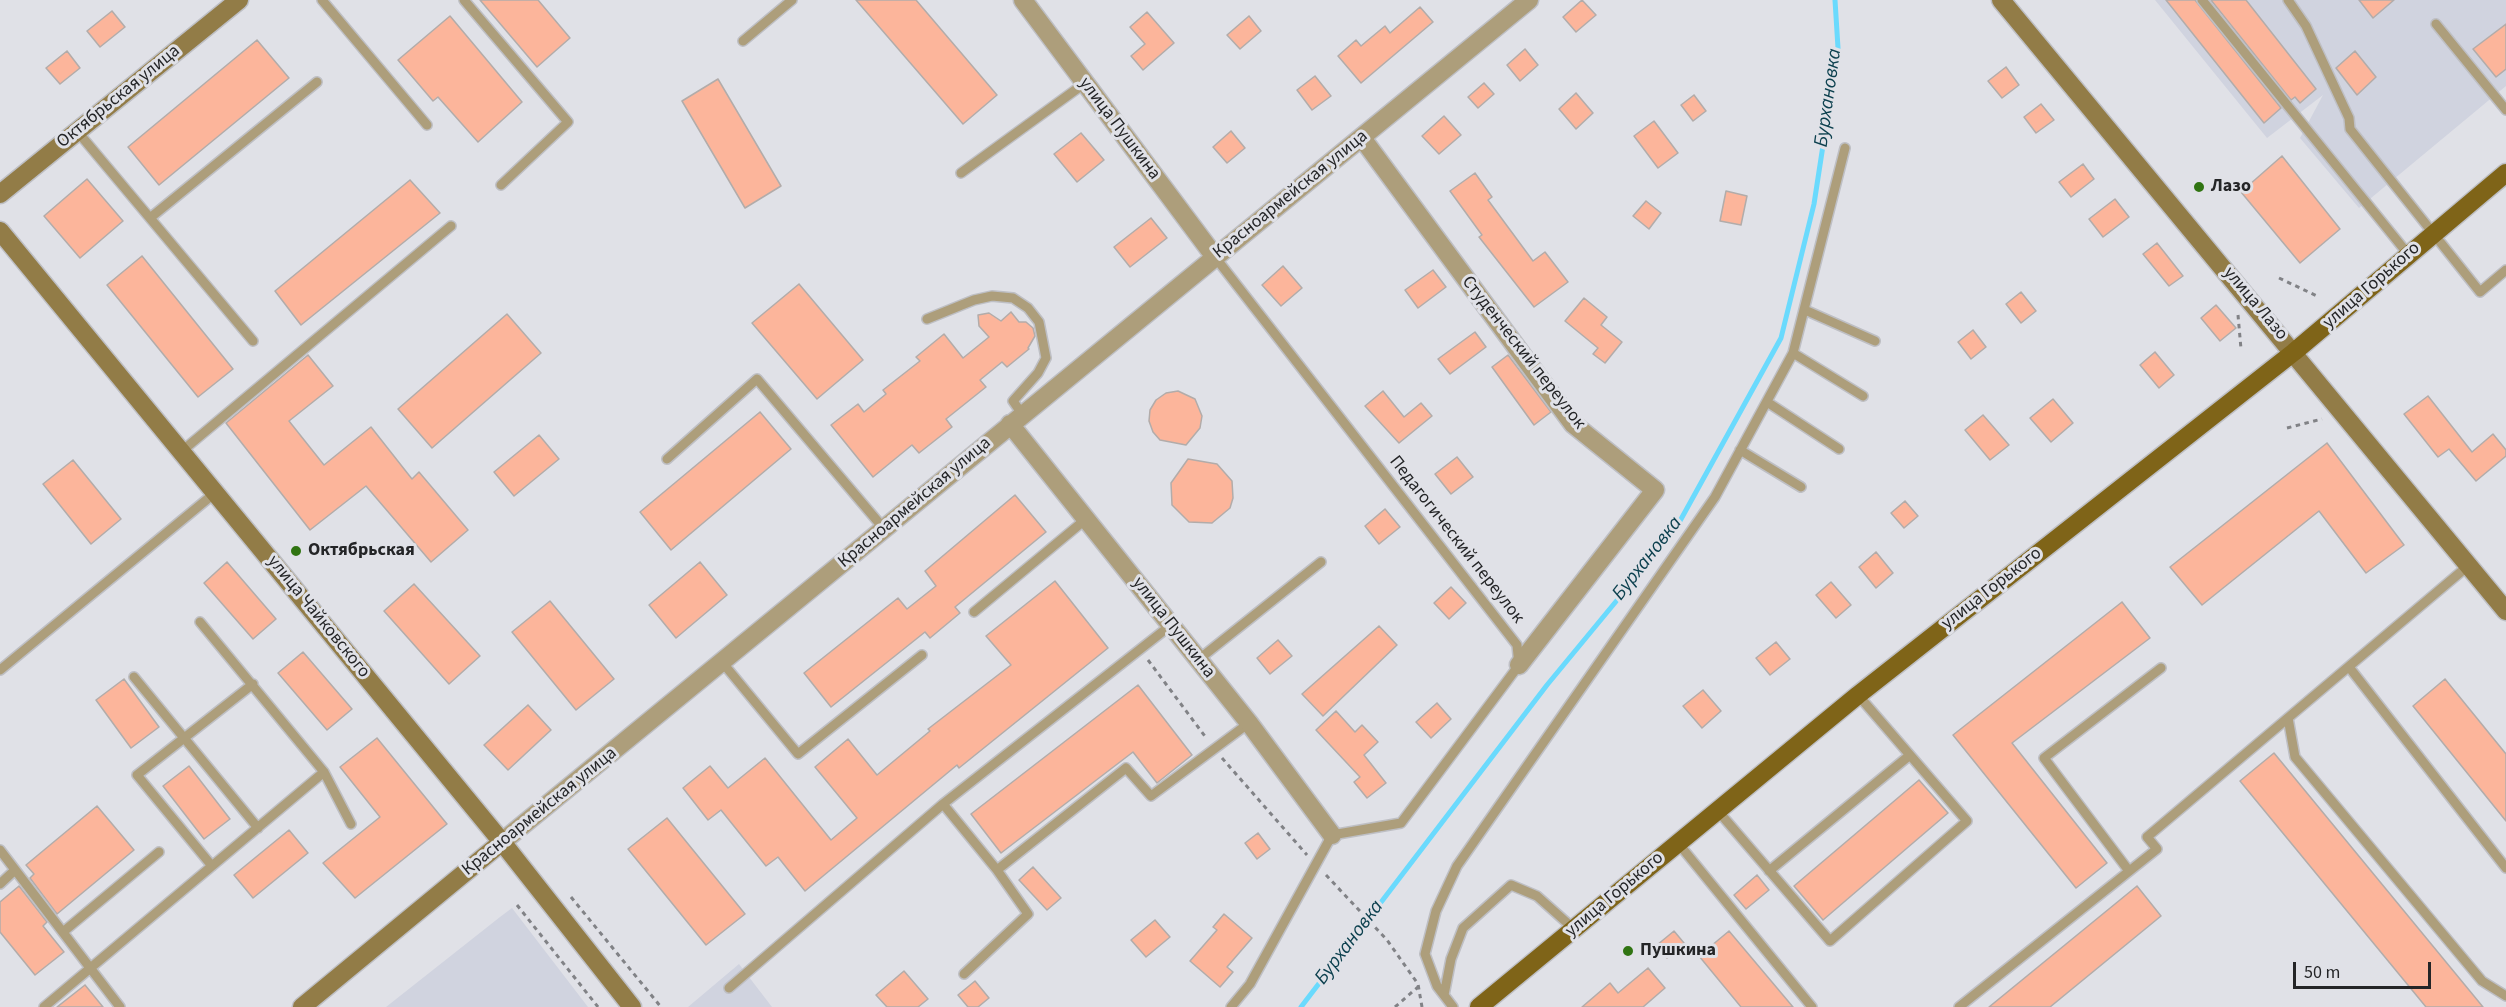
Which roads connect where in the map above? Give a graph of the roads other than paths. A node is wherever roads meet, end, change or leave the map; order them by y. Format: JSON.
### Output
{"nodes":[{"id":1,"x":239,"y":0,"type":"edge"},
{"id":2,"x":322,"y":0,"type":"edge"},
{"id":3,"x":464,"y":0,"type":"edge"},
{"id":4,"x":792,"y":0,"type":"edge"},
{"id":5,"x":1023,"y":0,"type":"edge"},
{"id":6,"x":1529,"y":0,"type":"edge"},
{"id":7,"x":2001,"y":0,"type":"edge"},
{"id":8,"x":2202,"y":0,"type":"edge"},
{"id":9,"x":2288,"y":0,"type":"edge"},
{"id":10,"x":2436,"y":24,"type":"dead end"},
{"id":11,"x":742,"y":41,"type":"dead end"},
{"id":12,"x":317,"y":82,"type":"dead end"},
{"id":13,"x":1085,"y":83,"type":"junction"},
{"id":14,"x":2506,"y":110,"type":"edge"},
{"id":15,"x":427,"y":125,"type":"dead end"},
{"id":16,"x":77,"y":131,"type":"junction"},
{"id":17,"x":1362,"y":138,"type":"junction"},
{"id":18,"x":1845,"y":148,"type":"dead end"},
{"id":19,"x":2506,"y":172,"type":"edge"},
{"id":20,"x":961,"y":173,"type":"dead end"},
{"id":21,"x":501,"y":185,"type":"dead end"},
{"id":22,"x":0,"y":194,"type":"edge"},
{"id":23,"x":150,"y":218,"type":"junction"},
{"id":24,"x":451,"y":226,"type":"dead end"},
{"id":25,"x":0,"y":231,"type":"edge"},
{"id":26,"x":2433,"y":233,"type":"junction"},
{"id":27,"x":2408,"y":254,"type":"junction"},
{"id":28,"x":1215,"y":257,"type":"junction"},
{"id":29,"x":2506,"y":270,"type":"edge"},
{"id":30,"x":1805,"y":310,"type":"junction"},
{"id":31,"x":927,"y":319,"type":"dead end"},
{"id":32,"x":253,"y":341,"type":"dead end"},
{"id":33,"x":1875,"y":341,"type":"dead end"},
{"id":34,"x":2294,"y":352,"type":"junction"},
{"id":35,"x":1793,"y":353,"type":"junction"},
{"id":36,"x":1863,"y":396,"type":"dead end"},
{"id":37,"x":1767,"y":402,"type":"junction"},
{"id":38,"x":1016,"y":419,"type":"junction"},
{"id":39,"x":1839,"y":449,"type":"dead end"},
{"id":40,"x":1740,"y":450,"type":"junction"},
{"id":41,"x":182,"y":451,"type":"junction"},
{"id":42,"x":667,"y":459,"type":"dead end"},
{"id":43,"x":1801,"y":487,"type":"dead end"},
{"id":44,"x":216,"y":492,"type":"junction"},
{"id":45,"x":1086,"y":519,"type":"junction"},
{"id":46,"x":885,"y":530,"type":"junction"},
{"id":47,"x":1321,"y":562,"type":"dead end"},
{"id":48,"x":2469,"y":565,"type":"junction"},
{"id":49,"x":2506,"y":610,"type":"edge"},
{"id":50,"x":974,"y":612,"type":"dead end"},
{"id":51,"x":200,"y":622,"type":"dead end"},
{"id":52,"x":1171,"y":625,"type":"junction"},
{"id":53,"x":922,"y":655,"type":"dead end"},
{"id":54,"x":1198,"y":660,"type":"junction"},
{"id":55,"x":722,"y":662,"type":"junction"},
{"id":56,"x":1520,"y":665,"type":"junction"},
{"id":57,"x":2349,"y":667,"type":"junction"},
{"id":58,"x":2161,"y":668,"type":"dead end"},
{"id":59,"x":0,"y":670,"type":"edge"},
{"id":60,"x":134,"y":677,"type":"dead end"},
{"id":61,"x":253,"y":684,"type":"junction"},
{"id":62,"x":1858,"y":695,"type":"junction"},
{"id":63,"x":2288,"y":718,"type":"junction"},
{"id":64,"x":1249,"y":723,"type":"junction"},
{"id":65,"x":184,"y":737,"type":"junction"},
{"id":66,"x":1910,"y":754,"type":"junction"},
{"id":67,"x":324,"y":772,"type":"junction"},
{"id":68,"x":943,"y":804,"type":"junction"},
{"id":69,"x":1718,"y":811,"type":"junction"},
{"id":70,"x":351,"y":824,"type":"dead end"},
{"id":71,"x":258,"y":828,"type":"junction"},
{"id":72,"x":1332,"y":835,"type":"junction"},
{"id":73,"x":502,"y":842,"type":"junction"},
{"id":74,"x":1678,"y":843,"type":"junction"},
{"id":75,"x":0,"y":850,"type":"edge"},
{"id":76,"x":159,"y":852,"type":"dead end"},
{"id":77,"x":212,"y":866,"type":"junction"},
{"id":78,"x":2506,"y":868,"type":"edge"},
{"id":79,"x":15,"y":870,"type":"junction"},
{"id":80,"x":997,"y":870,"type":"junction"},
{"id":81,"x":1769,"y":871,"type":"junction"},
{"id":82,"x":2129,"y":871,"type":"junction"},
{"id":83,"x":0,"y":884,"type":"edge"},
{"id":84,"x":1574,"y":929,"type":"junction"},
{"id":85,"x":63,"y":932,"type":"junction"},
{"id":86,"x":90,"y":967,"type":"junction"},
{"id":87,"x":964,"y":974,"type":"dead end"},
{"id":88,"x":729,"y":988,"type":"dead end"},
{"id":89,"x":1444,"y":995,"type":"junction"},
{"id":90,"x":2506,"y":996,"type":"edge"},
{"id":91,"x":44,"y":1007,"type":"edge"},
{"id":92,"x":120,"y":1007,"type":"edge"},
{"id":93,"x":302,"y":1007,"type":"edge"},
{"id":94,"x":632,"y":1007,"type":"edge"},
{"id":95,"x":1231,"y":1007,"type":"edge"},
{"id":96,"x":1454,"y":1007,"type":"edge"},
{"id":97,"x":1479,"y":1007,"type":"edge"},
{"id":98,"x":1812,"y":1007,"type":"edge"},
{"id":99,"x":1959,"y":1007,"type":"edge"}],
"edges":[{"from":1,"to":16,"type":"main road","name":"Октябрьская улица"},
{"from":2,"to":15,"type":"lane"},
{"from":3,"to":21,"type":"lane"},
{"from":4,"to":11,"type":"lane"},
{"from":5,"to":13,"type":"street","name":"улица Пушкина"},
{"from":6,"to":17,"type":"street","name":"Красноармейская улица"},
{"from":7,"to":34,"type":"main road","name":"улица Лазо"},
{"from":8,"to":27,"type":"lane"},
{"from":9,"to":26,"type":"lane"},
{"from":10,"to":14,"type":"lane"},
{"from":12,"to":23,"type":"lane"},
{"from":13,"to":20,"type":"lane"},
{"from":13,"to":28,"type":"street","name":"улица Пушкина"},
{"from":16,"to":22,"type":"main road","name":"Октябрьская улица"},
{"from":16,"to":23,"type":"lane"},
{"from":17,"to":28,"type":"street","name":"Красноармейская улица"},
{"from":17,"to":56,"type":"street","name":"Студенческий переулок"},
{"from":18,"to":30,"type":"lane"},
{"from":19,"to":26,"type":"main road","name":"улица Горького"},
{"from":23,"to":32,"type":"lane"},
{"from":24,"to":41,"type":"lane"},
{"from":25,"to":41,"type":"main road","name":"улица Чайковского"},
{"from":26,"to":27,"type":"main road","name":"улица Горького"},
{"from":26,"to":29,"type":"lane"},
{"from":27,"to":34,"type":"main road","name":"улица Горького"},
{"from":28,"to":38,"type":"street","name":"Красноармейская улица"},
{"from":28,"to":56,"type":"lane","name":"Педагогический переулок"},
{"from":30,"to":33,"type":"lane"},
{"from":30,"to":35,"type":"lane"},
{"from":31,"to":38,"type":"lane"},
{"from":34,"to":48,"type":"main road","name":"улица Лазо"},
{"from":34,"to":62,"type":"main road","name":"улица Горького"},
{"from":35,"to":36,"type":"lane"},
{"from":35,"to":37,"type":"lane"},
{"from":37,"to":39,"type":"lane"},
{"from":37,"to":40,"type":"lane"},
{"from":38,"to":45,"type":"street","name":"улица Пушкина"},
{"from":38,"to":46,"type":"street","name":"Красноармейская улица"},
{"from":40,"to":43,"type":"lane"},
{"from":40,"to":89,"type":"lane"},
{"from":41,"to":44,"type":"main road","name":"улица Чайковского"},
{"from":42,"to":46,"type":"lane"},
{"from":44,"to":59,"type":"lane"},
{"from":44,"to":73,"type":"main road","name":"улица Чайковского"},
{"from":45,"to":50,"type":"lane"},
{"from":45,"to":52,"type":"street","name":"улица Пушкина"},
{"from":46,"to":55,"type":"street","name":"Красноармейская улица"},
{"from":47,"to":54,"type":"lane"},
{"from":48,"to":49,"type":"main road","name":"улица Лазо"},
{"from":48,"to":57,"type":"lane"},
{"from":51,"to":61,"type":"lane"},
{"from":52,"to":54,"type":"street","name":"улица Пушкина"},
{"from":52,"to":68,"type":"lane"},
{"from":53,"to":55,"type":"lane"},
{"from":54,"to":64,"type":"street","name":"улица Пушкина"},
{"from":55,"to":73,"type":"street","name":"Красноармейская улица"},
{"from":56,"to":72,"type":"lane"},
{"from":57,"to":63,"type":"lane"},
{"from":57,"to":78,"type":"lane"},
{"from":58,"to":82,"type":"lane"},
{"from":60,"to":65,"type":"lane"},
{"from":61,"to":65,"type":"lane"},
{"from":61,"to":67,"type":"lane"},
{"from":62,"to":66,"type":"lane"},
{"from":62,"to":69,"type":"main road","name":"улица Горького"},
{"from":63,"to":82,"type":"lane"},
{"from":63,"to":90,"type":"lane"},
{"from":64,"to":72,"type":"street","name":"улица Пушкина"},
{"from":64,"to":80,"type":"lane"},
{"from":65,"to":71,"type":"lane"},
{"from":65,"to":77,"type":"lane"},
{"from":66,"to":81,"type":"lane"},
{"from":66,"to":81,"type":"lane"},
{"from":67,"to":70,"type":"lane"},
{"from":67,"to":71,"type":"lane"},
{"from":68,"to":80,"type":"lane"},
{"from":68,"to":88,"type":"lane"},
{"from":69,"to":74,"type":"main road","name":"улица Горького"},
{"from":69,"to":81,"type":"lane"},
{"from":71,"to":77,"type":"lane"},
{"from":72,"to":95,"type":"lane"},
{"from":73,"to":93,"type":"main road","name":"Красноармейская улица"},
{"from":73,"to":94,"type":"main road","name":"улица Чайковского"},
{"from":74,"to":84,"type":"main road","name":"улица Горького"},
{"from":74,"to":98,"type":"lane"},
{"from":75,"to":79,"type":"lane"},
{"from":76,"to":85,"type":"lane"},
{"from":77,"to":86,"type":"lane"},
{"from":79,"to":83,"type":"lane"},
{"from":79,"to":85,"type":"lane"},
{"from":80,"to":87,"type":"lane"},
{"from":82,"to":99,"type":"lane"},
{"from":84,"to":89,"type":"lane"},
{"from":84,"to":97,"type":"main road","name":"улица Горького"},
{"from":85,"to":86,"type":"lane"},
{"from":86,"to":91,"type":"lane"},
{"from":86,"to":92,"type":"lane"},
{"from":89,"to":96,"type":"lane"}]}
